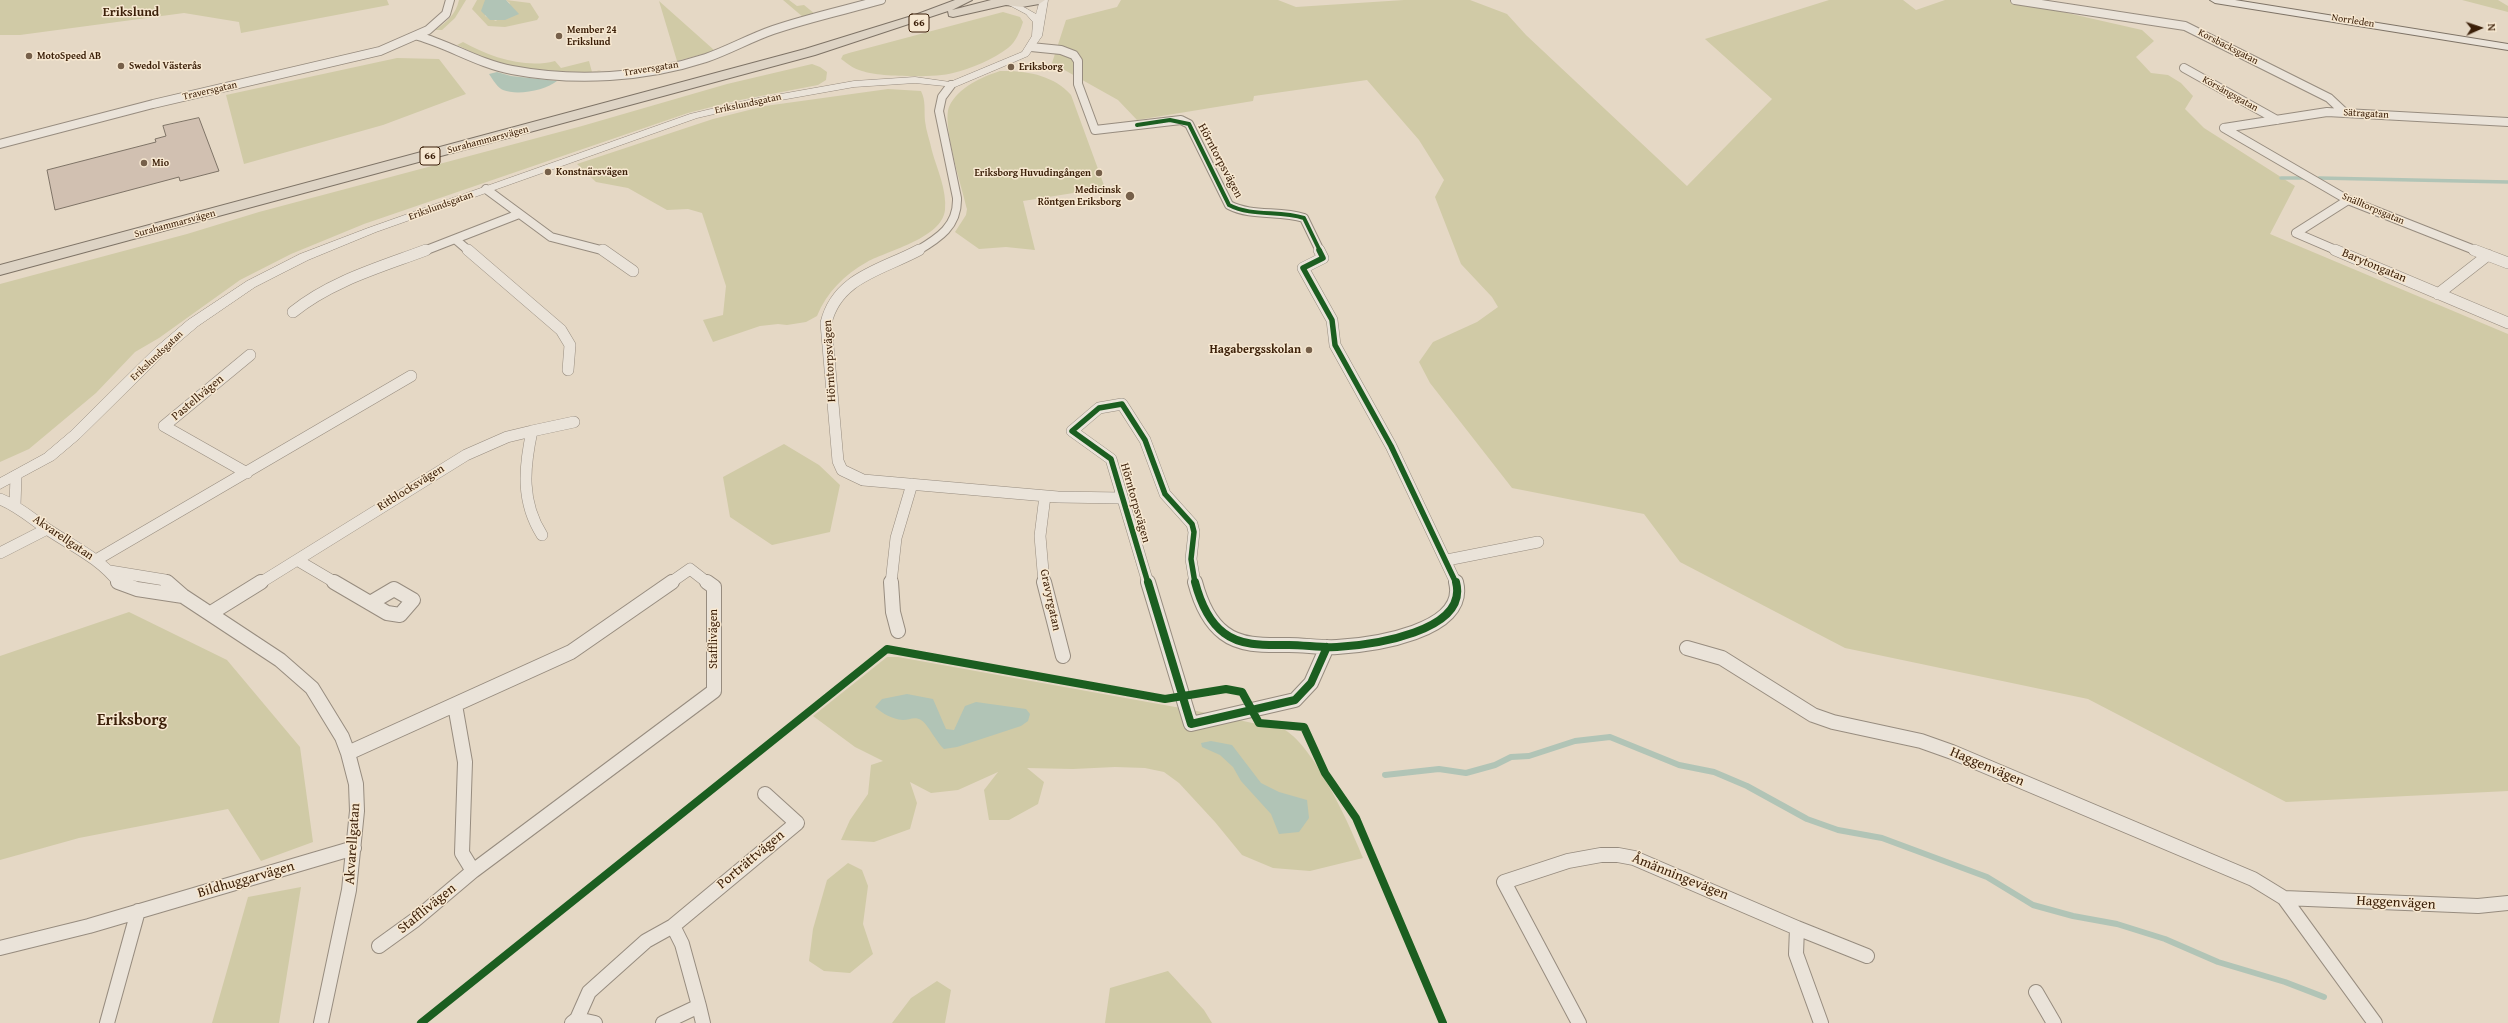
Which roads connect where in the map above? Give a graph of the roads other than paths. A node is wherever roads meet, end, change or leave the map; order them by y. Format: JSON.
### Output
{"nodes":[{"id":1,"x":450,"y":0,"type":"edge"},
{"id":2,"x":881,"y":0,"type":"edge"},
{"id":3,"x":956,"y":0,"type":"edge"},
{"id":4,"x":966,"y":0,"type":"edge"},
{"id":5,"x":1039,"y":0,"type":"edge"},
{"id":6,"x":1044,"y":0,"type":"edge"},
{"id":7,"x":2015,"y":0,"type":"edge"},
{"id":8,"x":2214,"y":0,"type":"edge"},
{"id":9,"x":1003,"y":1,"type":"edge"},
{"id":10,"x":1038,"y":23,"type":"junction"},
{"id":11,"x":418,"y":36,"type":"junction"},
{"id":12,"x":835,"y":44,"type":"junction"},
{"id":13,"x":2508,"y":46,"type":"edge"},
{"id":14,"x":1031,"y":47,"type":"junction"},
{"id":15,"x":2184,"y":68,"type":"dead end"},
{"id":16,"x":950,"y":84,"type":"junction"},
{"id":17,"x":2345,"y":113,"type":"junction"},
{"id":18,"x":2277,"y":120,"type":"junction"},
{"id":19,"x":2508,"y":122,"type":"edge"},
{"id":20,"x":2224,"y":128,"type":"joint"},
{"id":21,"x":0,"y":144,"type":"edge"},
{"id":22,"x":486,"y":190,"type":"junction"},
{"id":23,"x":2348,"y":200,"type":"junction"},
{"id":24,"x":519,"y":214,"type":"junction"},
{"id":25,"x":455,"y":239,"type":"junction"},
{"id":26,"x":2488,"y":255,"type":"junction"},
{"id":27,"x":2508,"y":263,"type":"edge"},
{"id":28,"x":0,"y":271,"type":"edge"},
{"id":29,"x":633,"y":271,"type":"dead end"},
{"id":30,"x":2438,"y":294,"type":"junction"},
{"id":31,"x":293,"y":312,"type":"dead end"},
{"id":32,"x":2508,"y":323,"type":"edge"},
{"id":33,"x":250,"y":355,"type":"dead end"},
{"id":34,"x":568,"y":370,"type":"dead end"},
{"id":35,"x":412,"y":376,"type":"dead end"},
{"id":36,"x":574,"y":422,"type":"dead end"},
{"id":37,"x":532,"y":431,"type":"junction"},
{"id":38,"x":247,"y":473,"type":"junction"},
{"id":39,"x":16,"y":476,"type":"junction"},
{"id":40,"x":0,"y":484,"type":"edge"},
{"id":41,"x":912,"y":484,"type":"junction"},
{"id":42,"x":1045,"y":496,"type":"junction"},
{"id":43,"x":1121,"y":498,"type":"junction"},
{"id":44,"x":0,"y":499,"type":"edge"},
{"id":45,"x":15,"y":505,"type":"junction"},
{"id":46,"x":47,"y":529,"type":"junction"},
{"id":47,"x":542,"y":535,"type":"dead end"},
{"id":48,"x":1538,"y":542,"type":"dead end"},
{"id":49,"x":0,"y":553,"type":"edge"},
{"id":50,"x":96,"y":560,"type":"junction"},
{"id":51,"x":297,"y":560,"type":"junction"},
{"id":52,"x":1447,"y":560,"type":"junction"},
{"id":53,"x":372,"y":602,"type":"dead end"},
{"id":54,"x":211,"y":613,"type":"junction"},
{"id":55,"x":898,"y":631,"type":"dead end"},
{"id":56,"x":1327,"y":646,"type":"junction"},
{"id":57,"x":1687,"y":648,"type":"dead end"},
{"id":58,"x":1063,"y":656,"type":"dead end"},
{"id":59,"x":455,"y":704,"type":"junction"},
{"id":60,"x":348,"y":753,"type":"junction"},
{"id":61,"x":765,"y":794,"type":"dead end"},
{"id":62,"x":354,"y":848,"type":"junction"},
{"id":63,"x":473,"y":870,"type":"junction"},
{"id":64,"x":2284,"y":898,"type":"junction"},
{"id":65,"x":2508,"y":903,"type":"edge"},
{"id":66,"x":138,"y":911,"type":"junction"},
{"id":67,"x":673,"y":926,"type":"junction"},
{"id":68,"x":1797,"y":928,"type":"junction"},
{"id":69,"x":379,"y":946,"type":"dead end"},
{"id":70,"x":0,"y":948,"type":"edge"},
{"id":71,"x":1867,"y":956,"type":"dead end"},
{"id":72,"x":2036,"y":992,"type":"dead end"},
{"id":73,"x":699,"y":1006,"type":"junction"},
{"id":74,"x":574,"y":1021,"type":"edge"},
{"id":75,"x":106,"y":1023,"type":"edge"},
{"id":76,"x":321,"y":1023,"type":"edge"},
{"id":77,"x":595,"y":1023,"type":"edge"},
{"id":78,"x":663,"y":1023,"type":"edge"},
{"id":79,"x":703,"y":1023,"type":"edge"},
{"id":80,"x":1579,"y":1023,"type":"edge"},
{"id":81,"x":1821,"y":1023,"type":"edge"},
{"id":82,"x":2054,"y":1023,"type":"edge"},
{"id":83,"x":2375,"y":1023,"type":"edge"}],
"edges":[{"from":1,"to":11,"type":"street","name":"Traversgatan"},
{"from":2,"to":11,"type":"street","name":"Traversgatan"},
{"from":3,"to":12,"type":"main road"},
{"from":4,"to":12,"type":"main road","name":"Surahammarsvägen","number":"66"},
{"from":5,"to":9,"type":"main road","number":"66"},
{"from":6,"to":10,"type":"street"},
{"from":7,"to":17,"type":"street","name":"Korsbacksgatan"},
{"from":8,"to":13,"type":"main road","name":"Norrleden"},
{"from":9,"to":10,"type":"street"},
{"from":9,"to":12,"type":"main road","name":"Surahammarsvägen","number":"66"},
{"from":10,"to":14,"type":"street"},
{"from":11,"to":21,"type":"street","name":"Traversgatan"},
{"from":12,"to":28,"type":"main road","name":"Surahammarsvägen","number":"66"},
{"from":14,"to":16,"type":"street"},
{"from":14,"to":52,"type":"street","name":"Hörntorpsvägen"},
{"from":15,"to":18,"type":"street","name":"Körsångsgatan"},
{"from":16,"to":22,"type":"street","name":"Erikslundsgatan"},
{"from":16,"to":41,"type":"street","name":"Hörntorpsvägen"},
{"from":17,"to":18,"type":"street","name":"Sätragatan"},
{"from":17,"to":19,"type":"street","name":"Sätragatan"},
{"from":18,"to":20,"type":"street","name":"Sätragatan"},
{"from":20,"to":23,"type":"street","name":"Snälltorpsgatan"},
{"from":22,"to":24,"type":"street"},
{"from":22,"to":39,"type":"street","name":"Erikslundsgatan"},
{"from":23,"to":26,"type":"street","name":"Snälltorpsgatan"},
{"from":23,"to":30,"type":"street","name":"Barytongatan"},
{"from":24,"to":25,"type":"street"},
{"from":24,"to":29,"type":"street"},
{"from":25,"to":31,"type":"street"},
{"from":25,"to":34,"type":"street"},
{"from":26,"to":27,"type":"street","name":"Snälltorpsgatan"},
{"from":26,"to":30,"type":"street"},
{"from":30,"to":32,"type":"street","name":"Barytongatan"},
{"from":33,"to":38,"type":"street","name":"Pastellvägen"},
{"from":35,"to":38,"type":"street"},
{"from":36,"to":37,"type":"street","name":"Ritblocksvägen"},
{"from":37,"to":47,"type":"street"},
{"from":37,"to":51,"type":"street","name":"Ritblocksvägen"},
{"from":38,"to":50,"type":"street"},
{"from":39,"to":40,"type":"street","name":"Erikslundsgatan"},
{"from":39,"to":45,"type":"street"},
{"from":41,"to":42,"type":"street","name":"Hörntorpsvägen"},
{"from":41,"to":55,"type":"street"},
{"from":42,"to":43,"type":"street","name":"Hörntorpsvägen"},
{"from":42,"to":58,"type":"street","name":"Gravyrgatan"},
{"from":43,"to":56,"type":"street","name":"Hörntorpsvägen"},
{"from":43,"to":56,"type":"street","name":"Hörntorpsvägen"},
{"from":44,"to":45,"type":"street","name":"Akvarellgatan"},
{"from":45,"to":46,"type":"street","name":"Akvarellgatan"},
{"from":46,"to":49,"type":"street"},
{"from":46,"to":50,"type":"street","name":"Akvarellgatan"},
{"from":48,"to":52,"type":"street"},
{"from":50,"to":54,"type":"street","name":"Akvarellgatan"},
{"from":51,"to":53,"type":"street"},
{"from":51,"to":54,"type":"street","name":"Ritblocksvägen"},
{"from":52,"to":56,"type":"street","name":"Hörntorpsvägen"},
{"from":54,"to":60,"type":"street","name":"Akvarellgatan"},
{"from":57,"to":64,"type":"street","name":"Haggenvägen"},
{"from":59,"to":60,"type":"street","name":"Stafflivägen"},
{"from":59,"to":63,"type":"street"},
{"from":59,"to":63,"type":"street","name":"Stafflivägen"},
{"from":60,"to":62,"type":"street","name":"Akvarellgatan"},
{"from":61,"to":67,"type":"street","name":"Porträttvägen"},
{"from":62,"to":66,"type":"street","name":"Bildhuggarvägen"},
{"from":62,"to":76,"type":"street","name":"Akvarellgatan"},
{"from":63,"to":69,"type":"street","name":"Stafflivägen"},
{"from":64,"to":65,"type":"street","name":"Haggenvägen"},
{"from":64,"to":83,"type":"street","name":"Haggenvägen"},
{"from":66,"to":70,"type":"street","name":"Bildhuggarvägen"},
{"from":66,"to":75,"type":"street"},
{"from":67,"to":73,"type":"street"},
{"from":67,"to":74,"type":"street","name":"Porträttvägen"},
{"from":68,"to":71,"type":"street","name":"Åmänningevägen"},
{"from":68,"to":80,"type":"street","name":"Åmänningevägen"},
{"from":68,"to":81,"type":"street"},
{"from":72,"to":82,"type":"street"},
{"from":73,"to":78,"type":"street"},
{"from":73,"to":79,"type":"street"},
{"from":74,"to":77,"type":"street","name":"Porträttvägen"}]}
